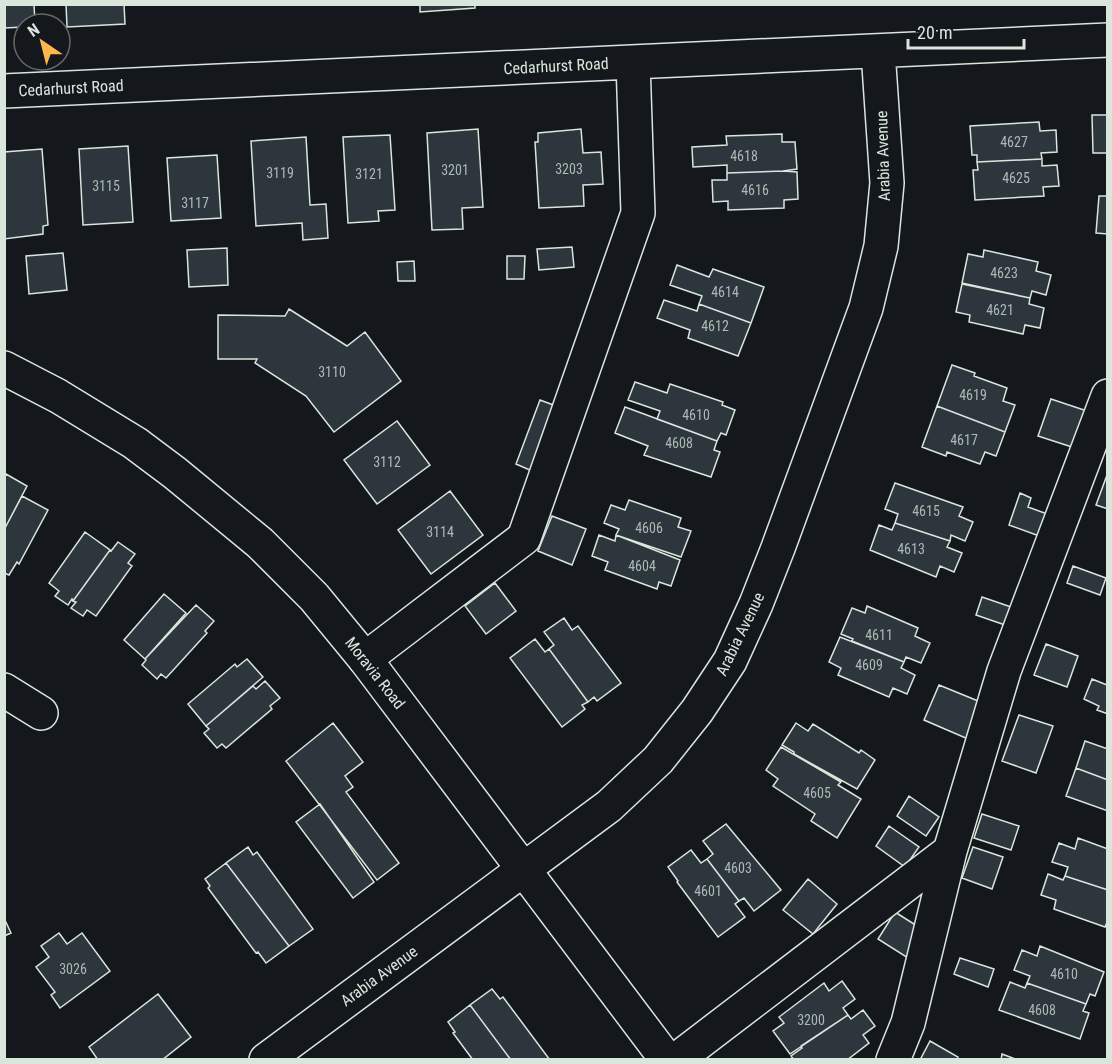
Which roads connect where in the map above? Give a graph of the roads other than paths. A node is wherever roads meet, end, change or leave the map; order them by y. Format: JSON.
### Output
{"nodes":[{"id":1,"x":1107,"y":40,"type":"edge"},
{"id":2,"x":878,"y":51,"type":"junction"},
{"id":3,"x":633,"y":62,"type":"junction"},
{"id":4,"x":4,"y":91,"type":"edge"},
{"id":5,"x":4,"y":368,"type":"edge"},
{"id":6,"x":1107,"y":396,"type":"edge"},
{"id":7,"x":365,"y":659,"type":"junction"},
{"id":8,"x":4,"y":690,"type":"edge"},
{"id":9,"x":41,"y":713,"type":"dead end"},
{"id":10,"x":950,"y":851,"type":"junction"},
{"id":11,"x":524,"y":869,"type":"junction"},
{"id":12,"x":266,"y":1059,"type":"edge"},
{"id":13,"x":667,"y":1059,"type":"edge"},
{"id":14,"x":676,"y":1059,"type":"edge"},
{"id":15,"x":893,"y":1059,"type":"edge"}],
"edges":[{"from":1,"to":2,"type":"street","name":"Cedarhurst Road"},
{"from":2,"to":3,"type":"street","name":"Cedarhurst Road"},
{"from":2,"to":11,"type":"street","name":"Arabia Avenue"},
{"from":3,"to":4,"type":"street","name":"Cedarhurst Road"},
{"from":3,"to":7,"type":"street"},
{"from":5,"to":7,"type":"street","name":"Moravia Road"},
{"from":6,"to":10,"type":"street"},
{"from":7,"to":11,"type":"street","name":"Moravia Road"},
{"from":8,"to":9,"type":"street"},
{"from":10,"to":14,"type":"street"},
{"from":10,"to":15,"type":"street"},
{"from":11,"to":12,"type":"street","name":"Arabia Avenue"},
{"from":11,"to":13,"type":"street","name":"Moravia Road"}]}
